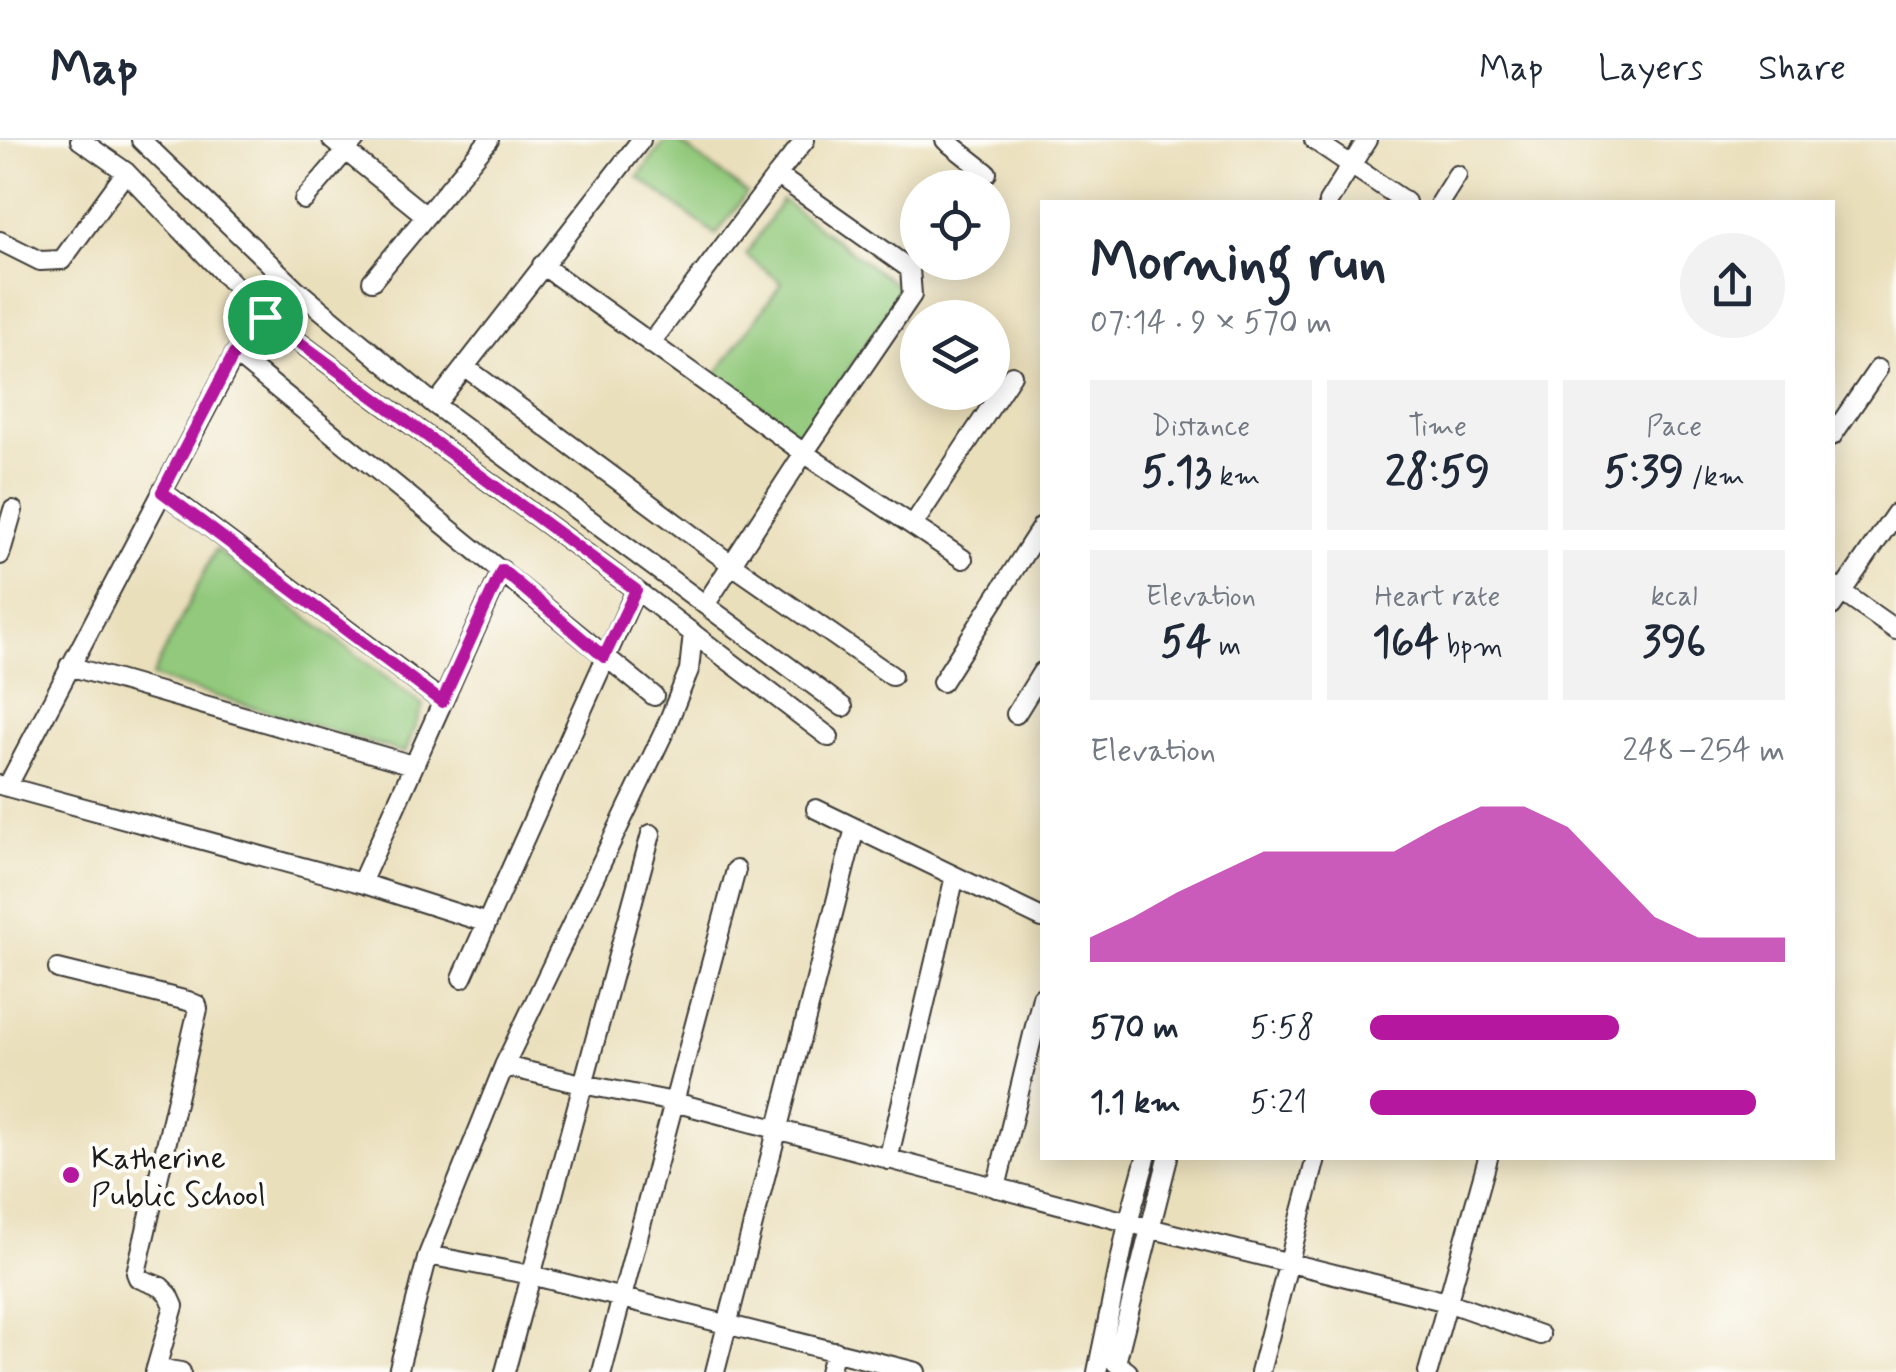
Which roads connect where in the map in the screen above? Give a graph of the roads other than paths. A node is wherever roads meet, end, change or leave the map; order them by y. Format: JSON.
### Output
{"nodes":[{"id":1,"x":141,"y":140,"type":"edge"},
{"id":2,"x":489,"y":140,"type":"edge"},
{"id":3,"x":641,"y":140,"type":"edge"},
{"id":4,"x":805,"y":140,"type":"edge"},
{"id":5,"x":945,"y":140,"type":"edge"},
{"id":6,"x":1314,"y":140,"type":"edge"},
{"id":7,"x":1367,"y":140,"type":"edge"},
{"id":8,"x":82,"y":141,"type":"edge"},
{"id":9,"x":344,"y":144,"type":"edge"},
{"id":10,"x":1351,"y":165,"type":"junction"},
{"id":11,"x":984,"y":170,"type":"edge"},
{"id":12,"x":126,"y":172,"type":"junction"},
{"id":13,"x":1457,"y":174,"type":"dead end"},
{"id":14,"x":776,"y":175,"type":"junction"},
{"id":15,"x":304,"y":200,"type":"dead end"},
{"id":16,"x":1329,"y":200,"type":"edge"},
{"id":17,"x":1403,"y":200,"type":"edge"},
{"id":18,"x":1441,"y":200,"type":"edge"},
{"id":19,"x":426,"y":216,"type":"junction"},
{"id":20,"x":0,"y":241,"type":"edge"},
{"id":21,"x":542,"y":266,"type":"junction"},
{"id":22,"x":372,"y":281,"type":"dead end"},
{"id":23,"x":296,"y":288,"type":"junction"},
{"id":24,"x":265,"y":317,"type":"junction"},
{"id":25,"x":650,"y":344,"type":"junction"},
{"id":26,"x":234,"y":354,"type":"junction"},
{"id":27,"x":465,"y":367,"type":"junction"},
{"id":28,"x":1878,"y":369,"type":"dead end"},
{"id":29,"x":1012,"y":375,"type":"dead end"},
{"id":30,"x":435,"y":404,"type":"junction"},
{"id":31,"x":1835,"y":432,"type":"edge"},
{"id":32,"x":804,"y":452,"type":"junction"},
{"id":33,"x":162,"y":492,"type":"junction"},
{"id":34,"x":13,"y":510,"type":"dead end"},
{"id":35,"x":1896,"y":512,"type":"edge"},
{"id":36,"x":913,"y":525,"type":"junction"},
{"id":37,"x":1040,"y":529,"type":"edge"},
{"id":38,"x":0,"y":556,"type":"edge"},
{"id":39,"x":963,"y":559,"type":"dead end"},
{"id":40,"x":731,"y":564,"type":"junction"},
{"id":41,"x":502,"y":570,"type":"junction"},
{"id":42,"x":636,"y":590,"type":"junction"},
{"id":43,"x":1836,"y":595,"type":"edge"},
{"id":44,"x":705,"y":605,"type":"junction"},
{"id":45,"x":1896,"y":630,"type":"edge"},
{"id":46,"x":694,"y":633,"type":"junction"},
{"id":47,"x":604,"y":657,"type":"junction"},
{"id":48,"x":70,"y":666,"type":"junction"},
{"id":49,"x":1040,"y":675,"type":"edge"},
{"id":50,"x":892,"y":676,"type":"dead end"},
{"id":51,"x":942,"y":682,"type":"dead end"},
{"id":52,"x":654,"y":696,"type":"dead end"},
{"id":53,"x":442,"y":702,"type":"junction"},
{"id":54,"x":843,"y":707,"type":"dead end"},
{"id":55,"x":1016,"y":714,"type":"dead end"},
{"id":56,"x":829,"y":736,"type":"dead end"},
{"id":57,"x":412,"y":766,"type":"junction"},
{"id":58,"x":4,"y":786,"type":"edge"},
{"id":59,"x":816,"y":810,"type":"dead end"},
{"id":60,"x":854,"y":828,"type":"junction"},
{"id":61,"x":651,"y":834,"type":"dead end"},
{"id":62,"x":736,"y":870,"type":"dead end"},
{"id":63,"x":956,"y":876,"type":"junction"},
{"id":64,"x":361,"y":883,"type":"junction"},
{"id":65,"x":1040,"y":917,"type":"edge"},
{"id":66,"x":487,"y":923,"type":"junction"},
{"id":67,"x":58,"y":969,"type":"dead end"},
{"id":68,"x":462,"y":978,"type":"dead end"},
{"id":69,"x":1040,"y":1005,"type":"edge"},
{"id":70,"x":504,"y":1066,"type":"junction"},
{"id":71,"x":582,"y":1084,"type":"junction"},
{"id":72,"x":674,"y":1102,"type":"junction"},
{"id":73,"x":777,"y":1130,"type":"junction"},
{"id":74,"x":888,"y":1160,"type":"junction"},
{"id":75,"x":1145,"y":1160,"type":"edge"},
{"id":76,"x":1167,"y":1160,"type":"edge"},
{"id":77,"x":1315,"y":1160,"type":"edge"},
{"id":78,"x":1487,"y":1160,"type":"edge"},
{"id":79,"x":996,"y":1188,"type":"junction"},
{"id":80,"x":1128,"y":1223,"type":"junction"},
{"id":81,"x":1149,"y":1228,"type":"junction"},
{"id":82,"x":428,"y":1256,"type":"junction"},
{"id":83,"x":1289,"y":1263,"type":"junction"},
{"id":84,"x":531,"y":1275,"type":"junction"},
{"id":85,"x":622,"y":1298,"type":"junction"},
{"id":86,"x":1446,"y":1302,"type":"junction"},
{"id":87,"x":727,"y":1324,"type":"junction"},
{"id":88,"x":1540,"y":1335,"type":"dead end"},
{"id":89,"x":834,"y":1351,"type":"junction"},
{"id":90,"x":156,"y":1370,"type":"edge"},
{"id":91,"x":181,"y":1372,"type":"edge"},
{"id":92,"x":398,"y":1372,"type":"edge"},
{"id":93,"x":505,"y":1372,"type":"edge"},
{"id":94,"x":602,"y":1372,"type":"edge"},
{"id":95,"x":715,"y":1372,"type":"edge"},
{"id":96,"x":829,"y":1372,"type":"edge"},
{"id":97,"x":916,"y":1372,"type":"edge"},
{"id":98,"x":1096,"y":1372,"type":"edge"},
{"id":99,"x":1128,"y":1372,"type":"edge"},
{"id":100,"x":1260,"y":1372,"type":"edge"},
{"id":101,"x":1428,"y":1372,"type":"edge"}],
"edges":[{"from":1,"to":23,"type":"street"},
{"from":2,"to":19,"type":"street"},
{"from":3,"to":21,"type":"street"},
{"from":4,"to":14,"type":"street"},
{"from":5,"to":11,"type":"street"},
{"from":6,"to":10,"type":"street"},
{"from":7,"to":10,"type":"street"},
{"from":8,"to":12,"type":"street"},
{"from":9,"to":15,"type":"street"},
{"from":9,"to":19,"type":"street"},
{"from":10,"to":16,"type":"street"},
{"from":10,"to":17,"type":"street"},
{"from":12,"to":20,"type":"street"},
{"from":12,"to":24,"type":"street"},
{"from":13,"to":18,"type":"street"},
{"from":14,"to":25,"type":"street"},
{"from":14,"to":32,"type":"street"},
{"from":19,"to":22,"type":"street"},
{"from":21,"to":25,"type":"street"},
{"from":21,"to":27,"type":"street"},
{"from":23,"to":24,"type":"street"},
{"from":23,"to":30,"type":"street"},
{"from":24,"to":26,"type":"street"},
{"from":24,"to":42,"type":"street"},
{"from":25,"to":32,"type":"street"},
{"from":26,"to":33,"type":"street"},
{"from":26,"to":41,"type":"street"},
{"from":27,"to":30,"type":"street"},
{"from":27,"to":40,"type":"street"},
{"from":28,"to":31,"type":"street"},
{"from":29,"to":36,"type":"street"},
{"from":30,"to":44,"type":"street"},
{"from":32,"to":36,"type":"street"},
{"from":32,"to":40,"type":"street"},
{"from":33,"to":48,"type":"street"},
{"from":33,"to":53,"type":"street"},
{"from":34,"to":38,"type":"street"},
{"from":35,"to":43,"type":"street"},
{"from":36,"to":39,"type":"street"},
{"from":37,"to":51,"type":"street"},
{"from":40,"to":44,"type":"street"},
{"from":40,"to":50,"type":"street"},
{"from":41,"to":47,"type":"street"},
{"from":41,"to":53,"type":"street"},
{"from":42,"to":46,"type":"street"},
{"from":42,"to":47,"type":"street"},
{"from":43,"to":45,"type":"street"},
{"from":44,"to":54,"type":"street"},
{"from":46,"to":56,"type":"street"},
{"from":46,"to":70,"type":"street"},
{"from":47,"to":52,"type":"street"},
{"from":47,"to":66,"type":"street"},
{"from":48,"to":57,"type":"street"},
{"from":48,"to":58,"type":"street"},
{"from":49,"to":55,"type":"street"},
{"from":53,"to":57,"type":"street"},
{"from":57,"to":64,"type":"street"},
{"from":58,"to":64,"type":"street"},
{"from":59,"to":60,"type":"street"},
{"from":60,"to":63,"type":"street"},
{"from":60,"to":73,"type":"street"},
{"from":61,"to":71,"type":"street"},
{"from":62,"to":72,"type":"street"},
{"from":63,"to":65,"type":"street"},
{"from":63,"to":74,"type":"street"},
{"from":64,"to":66,"type":"street"},
{"from":66,"to":68,"type":"street"},
{"from":67,"to":90,"type":"street"},
{"from":69,"to":79,"type":"street"},
{"from":70,"to":71,"type":"street"},
{"from":70,"to":82,"type":"street"},
{"from":71,"to":72,"type":"street"},
{"from":71,"to":84,"type":"street"},
{"from":72,"to":73,"type":"street"},
{"from":72,"to":85,"type":"street"},
{"from":73,"to":74,"type":"street"},
{"from":73,"to":87,"type":"street"},
{"from":74,"to":79,"type":"street"},
{"from":75,"to":80,"type":"street"},
{"from":76,"to":81,"type":"street"},
{"from":77,"to":83,"type":"street"},
{"from":78,"to":86,"type":"street"},
{"from":79,"to":80,"type":"street"},
{"from":80,"to":81,"type":"street"},
{"from":80,"to":98,"type":"street"},
{"from":81,"to":83,"type":"street"},
{"from":81,"to":99,"type":"street"},
{"from":82,"to":84,"type":"street"},
{"from":82,"to":92,"type":"street"},
{"from":83,"to":86,"type":"street"},
{"from":83,"to":100,"type":"street"},
{"from":84,"to":85,"type":"street"},
{"from":84,"to":93,"type":"street"},
{"from":85,"to":87,"type":"street"},
{"from":85,"to":94,"type":"street"},
{"from":86,"to":88,"type":"street"},
{"from":86,"to":101,"type":"street"},
{"from":87,"to":89,"type":"street"},
{"from":87,"to":95,"type":"street"},
{"from":89,"to":96,"type":"street"},
{"from":89,"to":97,"type":"street"},
{"from":90,"to":91,"type":"street"}]}
